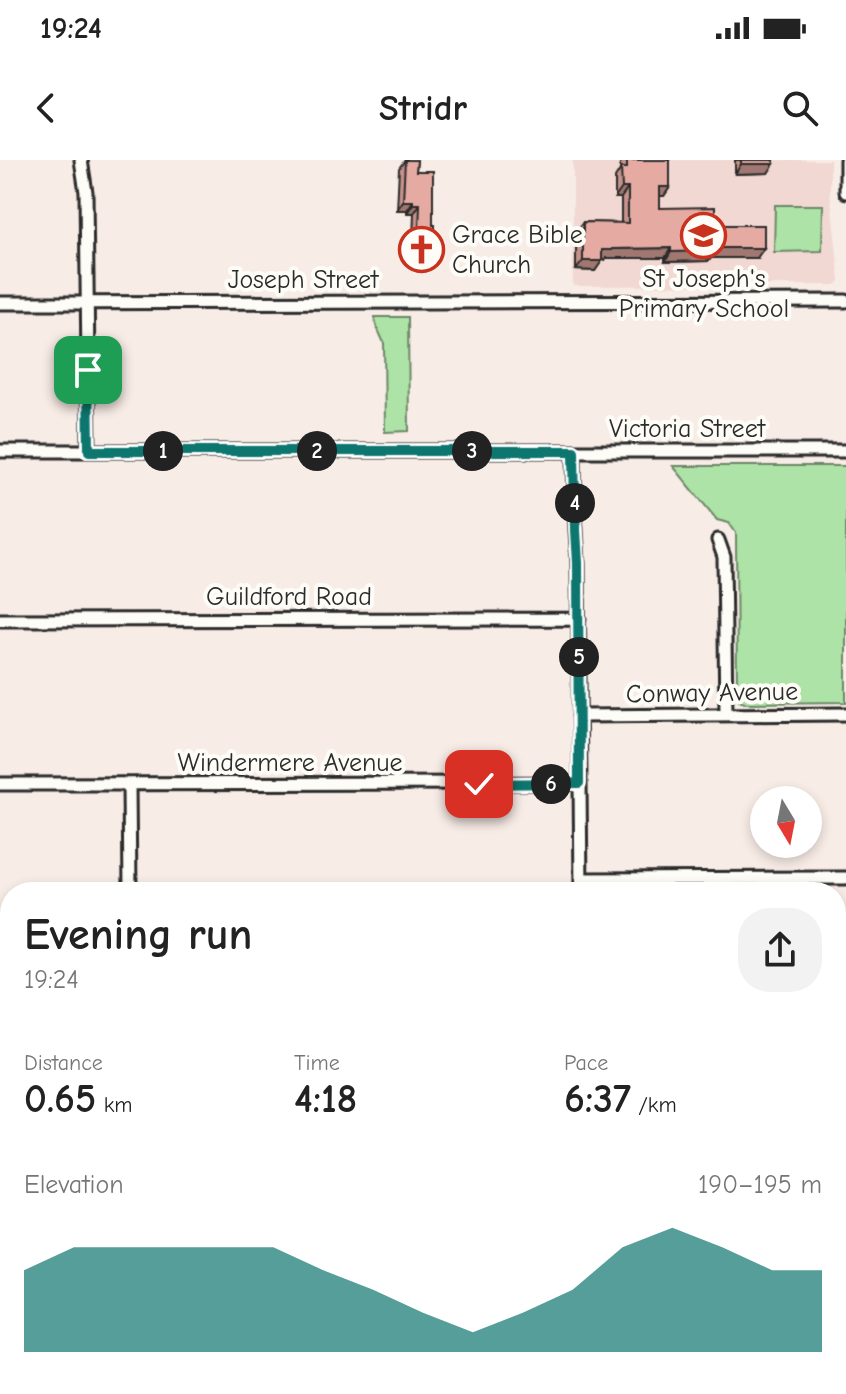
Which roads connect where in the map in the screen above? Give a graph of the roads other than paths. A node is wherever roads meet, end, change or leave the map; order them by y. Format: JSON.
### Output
{"nodes":[{"id":1,"x":81,"y":160,"type":"edge"},
{"id":2,"x":846,"y":160,"type":"edge"},
{"id":3,"x":846,"y":192,"type":"edge"},
{"id":4,"x":846,"y":301,"type":"edge"},
{"id":5,"x":0,"y":303,"type":"edge"},
{"id":6,"x":87,"y":303,"type":"junction"},
{"id":7,"x":0,"y":451,"type":"edge"},
{"id":8,"x":89,"y":451,"type":"junction"},
{"id":9,"x":574,"y":451,"type":"junction"},
{"id":10,"x":846,"y":451,"type":"edge"},
{"id":11,"x":718,"y":540,"type":"dead end"},
{"id":12,"x":579,"y":619,"type":"junction"},
{"id":13,"x":0,"y":620,"type":"edge"},
{"id":14,"x":726,"y":714,"type":"junction"},
{"id":15,"x":846,"y":714,"type":"edge"},
{"id":16,"x":579,"y":716,"type":"junction"},
{"id":17,"x":579,"y":783,"type":"junction"},
{"id":18,"x":0,"y":784,"type":"edge"},
{"id":19,"x":129,"y":785,"type":"junction"},
{"id":20,"x":846,"y":878,"type":"edge"},
{"id":21,"x":130,"y":882,"type":"edge"},
{"id":22,"x":581,"y":882,"type":"edge"},
{"id":23,"x":714,"y":882,"type":"edge"}],
"edges":[{"from":1,"to":6,"type":"street"},
{"from":2,"to":3,"type":"street"},
{"from":4,"to":6,"type":"street","name":"Joseph Street"},
{"from":5,"to":6,"type":"street","name":"Joseph Street"},
{"from":6,"to":8,"type":"street"},
{"from":7,"to":8,"type":"street","name":"Victoria Street"},
{"from":8,"to":9,"type":"street","name":"Victoria Street"},
{"from":9,"to":10,"type":"street","name":"Victoria Street"},
{"from":9,"to":12,"type":"street"},
{"from":11,"to":14,"type":"street"},
{"from":12,"to":13,"type":"street","name":"Guildford Road"},
{"from":12,"to":16,"type":"street"},
{"from":14,"to":15,"type":"street","name":"Conway Avenue"},
{"from":14,"to":16,"type":"street","name":"Conway Avenue"},
{"from":16,"to":17,"type":"street"},
{"from":17,"to":19,"type":"street","name":"Windermere Avenue"},
{"from":17,"to":22,"type":"street"},
{"from":18,"to":19,"type":"street","name":"Windermere Avenue"},
{"from":19,"to":21,"type":"street"},
{"from":20,"to":23,"type":"street"}]}
